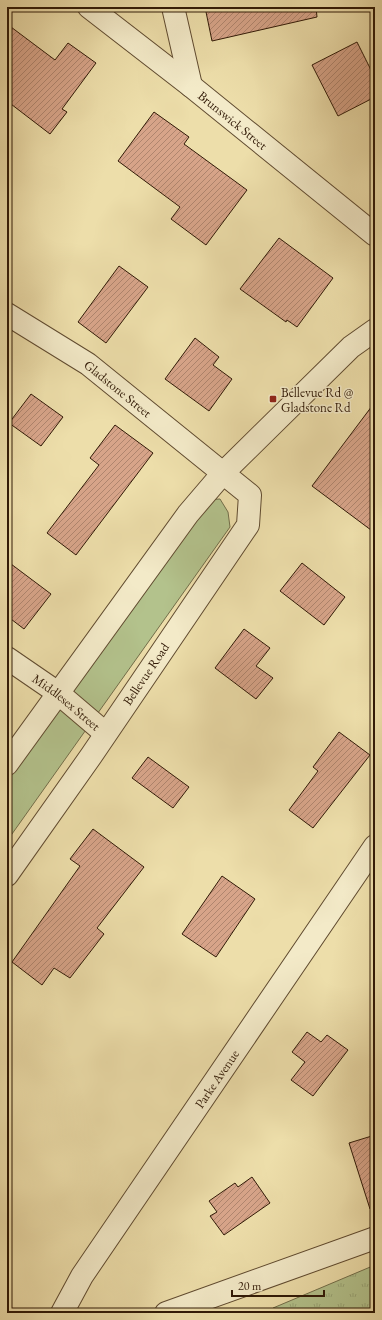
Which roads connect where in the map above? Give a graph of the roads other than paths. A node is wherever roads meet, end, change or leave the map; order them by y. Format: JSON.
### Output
{"nodes":[{"id":1,"x":89,"y":7,"type":"edge"},
{"id":2,"x":173,"y":7,"type":"edge"},
{"id":3,"x":191,"y":86,"type":"junction"},
{"id":4,"x":375,"y":235,"type":"edge"},
{"id":5,"x":7,"y":314,"type":"edge"},
{"id":6,"x":375,"y":330,"type":"edge"},
{"id":7,"x":223,"y":473,"type":"junction"},
{"id":8,"x":7,"y":658,"type":"edge"},
{"id":9,"x":58,"y":693,"type":"junction"},
{"id":10,"x":105,"y":733,"type":"junction"},
{"id":11,"x":7,"y":764,"type":"edge"},
{"id":12,"x":375,"y":846,"type":"edge"},
{"id":13,"x":7,"y":875,"type":"edge"},
{"id":14,"x":375,"y":1238,"type":"edge"},
{"id":15,"x":62,"y":1313,"type":"edge"},
{"id":16,"x":166,"y":1313,"type":"edge"}],
"edges":[{"from":1,"to":3,"type":"street","name":"Brunswick Street"},
{"from":2,"to":3,"type":"street"},
{"from":3,"to":4,"type":"street","name":"Brunswick Street"},
{"from":5,"to":7,"type":"street","name":"Gladstone Street"},
{"from":6,"to":7,"type":"street"},
{"from":7,"to":9,"type":"street"},
{"from":7,"to":10,"type":"street","name":"Bellevue Road"},
{"from":8,"to":9,"type":"street","name":"Middlesex Street"},
{"from":9,"to":10,"type":"street","name":"Middlesex Street"},
{"from":9,"to":11,"type":"street"},
{"from":10,"to":13,"type":"street","name":"Bellevue Road"},
{"from":12,"to":15,"type":"street","name":"Parke Avenue"},
{"from":14,"to":16,"type":"street"}]}
